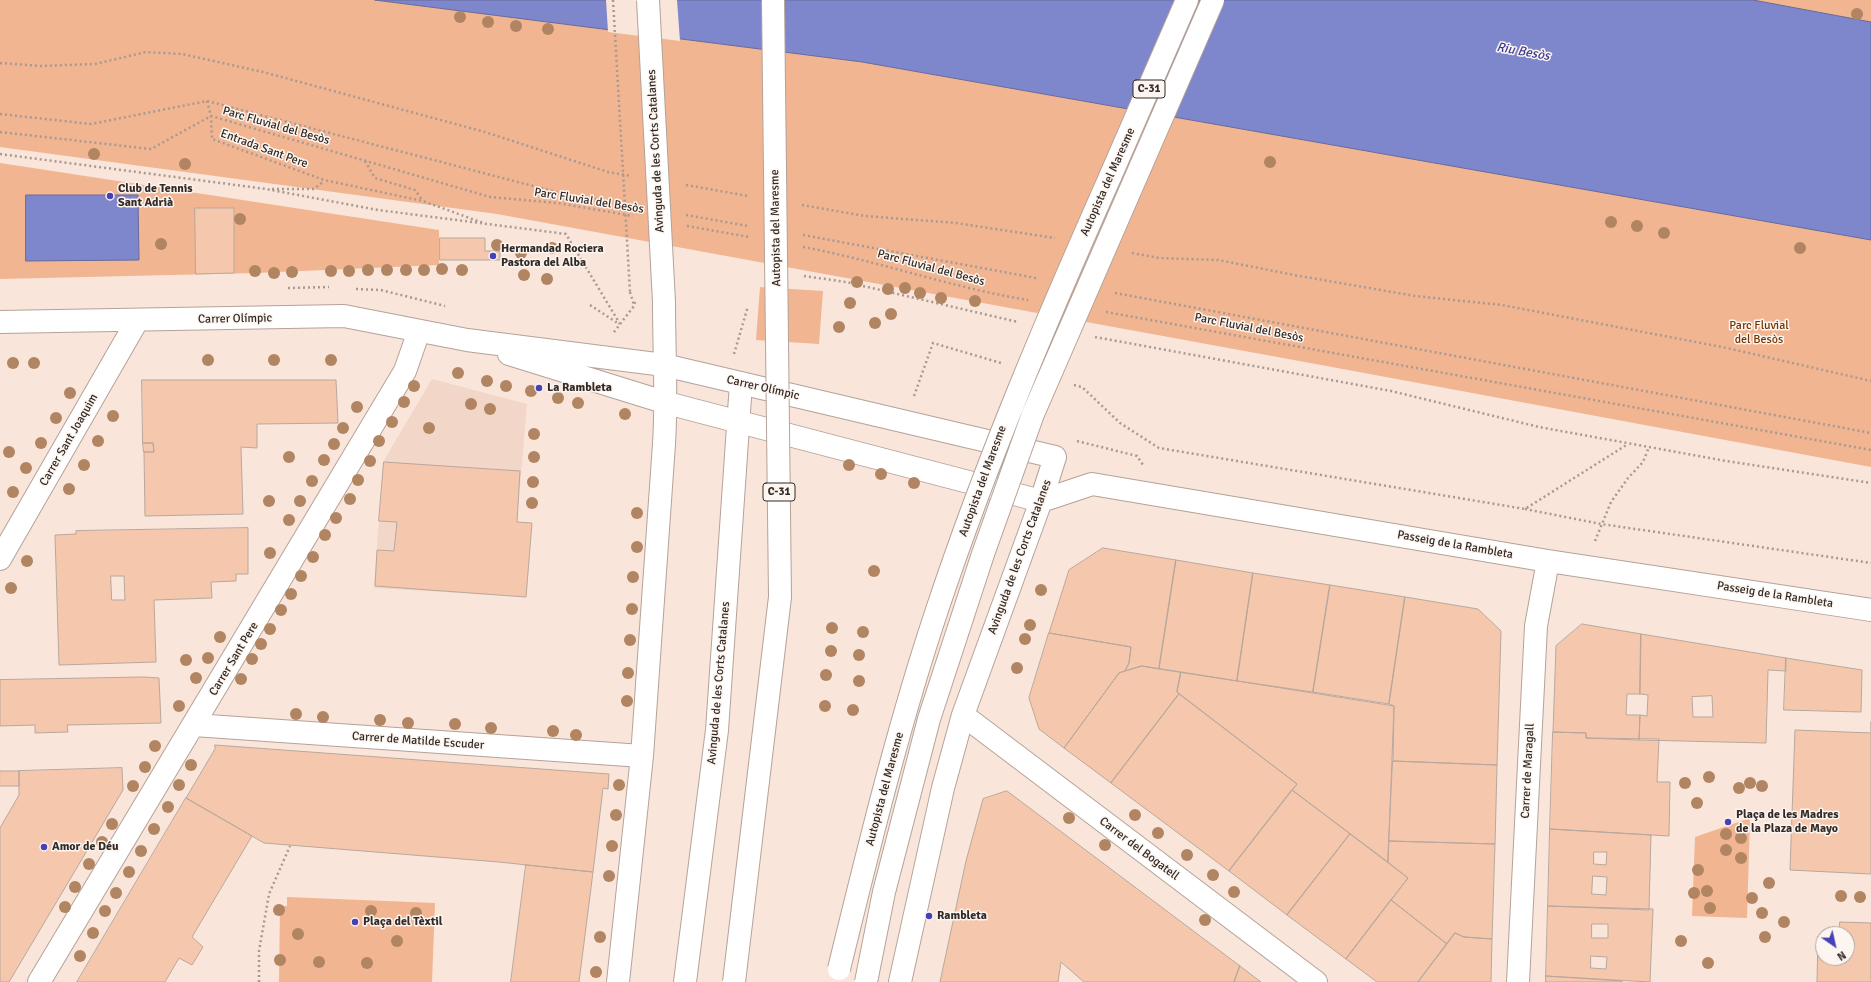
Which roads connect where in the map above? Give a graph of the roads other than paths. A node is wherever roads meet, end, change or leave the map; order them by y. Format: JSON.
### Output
{"nodes":[{"id":1,"x":648,"y":0,"type":"edge"},
{"id":2,"x":773,"y":0,"type":"edge"},
{"id":3,"x":1187,"y":0,"type":"edge"},
{"id":4,"x":1213,"y":0,"type":"edge"},
{"id":5,"x":137,"y":321,"type":"junction"},
{"id":6,"x":0,"y":322,"type":"edge"},
{"id":7,"x":419,"y":331,"type":"junction"},
{"id":8,"x":467,"y":340,"type":"junction"},
{"id":9,"x":664,"y":365,"type":"junction"},
{"id":10,"x":741,"y":383,"type":"junction"},
{"id":11,"x":667,"y":403,"type":"junction"},
{"id":12,"x":740,"y":422,"type":"junction"},
{"id":13,"x":1018,"y":457,"type":"junction"},
{"id":14,"x":1055,"y":457,"type":"joint"},
{"id":15,"x":1042,"y":501,"type":"junction"},
{"id":16,"x":962,"y":536,"type":"junction"},
{"id":17,"x":0,"y":559,"type":"edge"},
{"id":18,"x":1548,"y":561,"type":"junction"},
{"id":19,"x":1871,"y":610,"type":"edge"},
{"id":20,"x":963,"y":715,"type":"junction"},
{"id":21,"x":194,"y":725,"type":"junction"},
{"id":22,"x":642,"y":756,"type":"junction"},
{"id":23,"x":40,"y":982,"type":"edge"},
{"id":24,"x":618,"y":982,"type":"edge"},
{"id":25,"x":685,"y":982,"type":"edge"},
{"id":26,"x":734,"y":982,"type":"edge"},
{"id":27,"x":836,"y":982,"type":"edge"},
{"id":28,"x":866,"y":982,"type":"edge"},
{"id":29,"x":900,"y":982,"type":"edge"},
{"id":30,"x":1316,"y":982,"type":"edge"},
{"id":31,"x":1518,"y":982,"type":"edge"}],
"edges":[{"from":1,"to":9,"type":"main road","name":"Avinguda de les Corts Catalanes","bridge":true},
{"from":2,"to":26,"type":"main road","name":"Autopista del Maresme","number":"C-31","bridge":true},
{"from":3,"to":16,"type":"main road","name":"Autopista del Maresme","number":"C-31","bridge":true},
{"from":4,"to":13,"type":"main road","bridge":true},
{"from":5,"to":6,"type":"main road","name":"Carrer Olímpic"},
{"from":5,"to":7,"type":"main road","name":"Carrer Olímpic"},
{"from":5,"to":17,"type":"main road","name":"Carrer Sant Joaquim"},
{"from":7,"to":8,"type":"main road","name":"Carrer Olímpic"},
{"from":7,"to":21,"type":"main road","name":"Carrer Sant Pere"},
{"from":8,"to":9,"type":"main road","name":"Carrer Olímpic"},
{"from":8,"to":11,"type":"main road","name":"Carrer Olímpic"},
{"from":9,"to":10,"type":"main road","name":"Carrer Olímpic"},
{"from":9,"to":11,"type":"main road","name":"Avinguda de les Corts Catalanes"},
{"from":10,"to":12,"type":"main road","name":"Avinguda de les Corts Catalanes"},
{"from":10,"to":14,"type":"main road","name":"Carrer Olímpic"},
{"from":11,"to":12,"type":"main road","name":"Carrer Olímpic"},
{"from":11,"to":22,"type":"main road"},
{"from":12,"to":15,"type":"main road","name":"Carrer Olímpic"},
{"from":12,"to":25,"type":"main road","name":"Avinguda de les Corts Catalanes"},
{"from":13,"to":16,"type":"main road","number":"C-31","bridge":true},
{"from":13,"to":28,"type":"main road","bridge":true},
{"from":14,"to":15,"type":"main road","name":"Avinguda de les Corts Catalanes"},
{"from":15,"to":18,"type":"main road","name":"Passeig de la Rambleta"},
{"from":15,"to":20,"type":"main road","name":"Avinguda de les Corts Catalanes"},
{"from":16,"to":27,"type":"main road","name":"Autopista del Maresme","number":"C-31","bridge":true},
{"from":18,"to":19,"type":"main road","name":"Passeig de la Rambleta"},
{"from":18,"to":31,"type":"main road","name":"Carrer de Maragall"},
{"from":20,"to":29,"type":"main road","name":"Avinguda de les Corts Catalanes"},
{"from":20,"to":30,"type":"main road","name":"Carrer del Bogatell"},
{"from":21,"to":22,"type":"main road","name":"Carrer de Matilde Escuder"},
{"from":21,"to":23,"type":"main road","name":"Carrer Sant Pere"},
{"from":22,"to":24,"type":"main road"}]}
